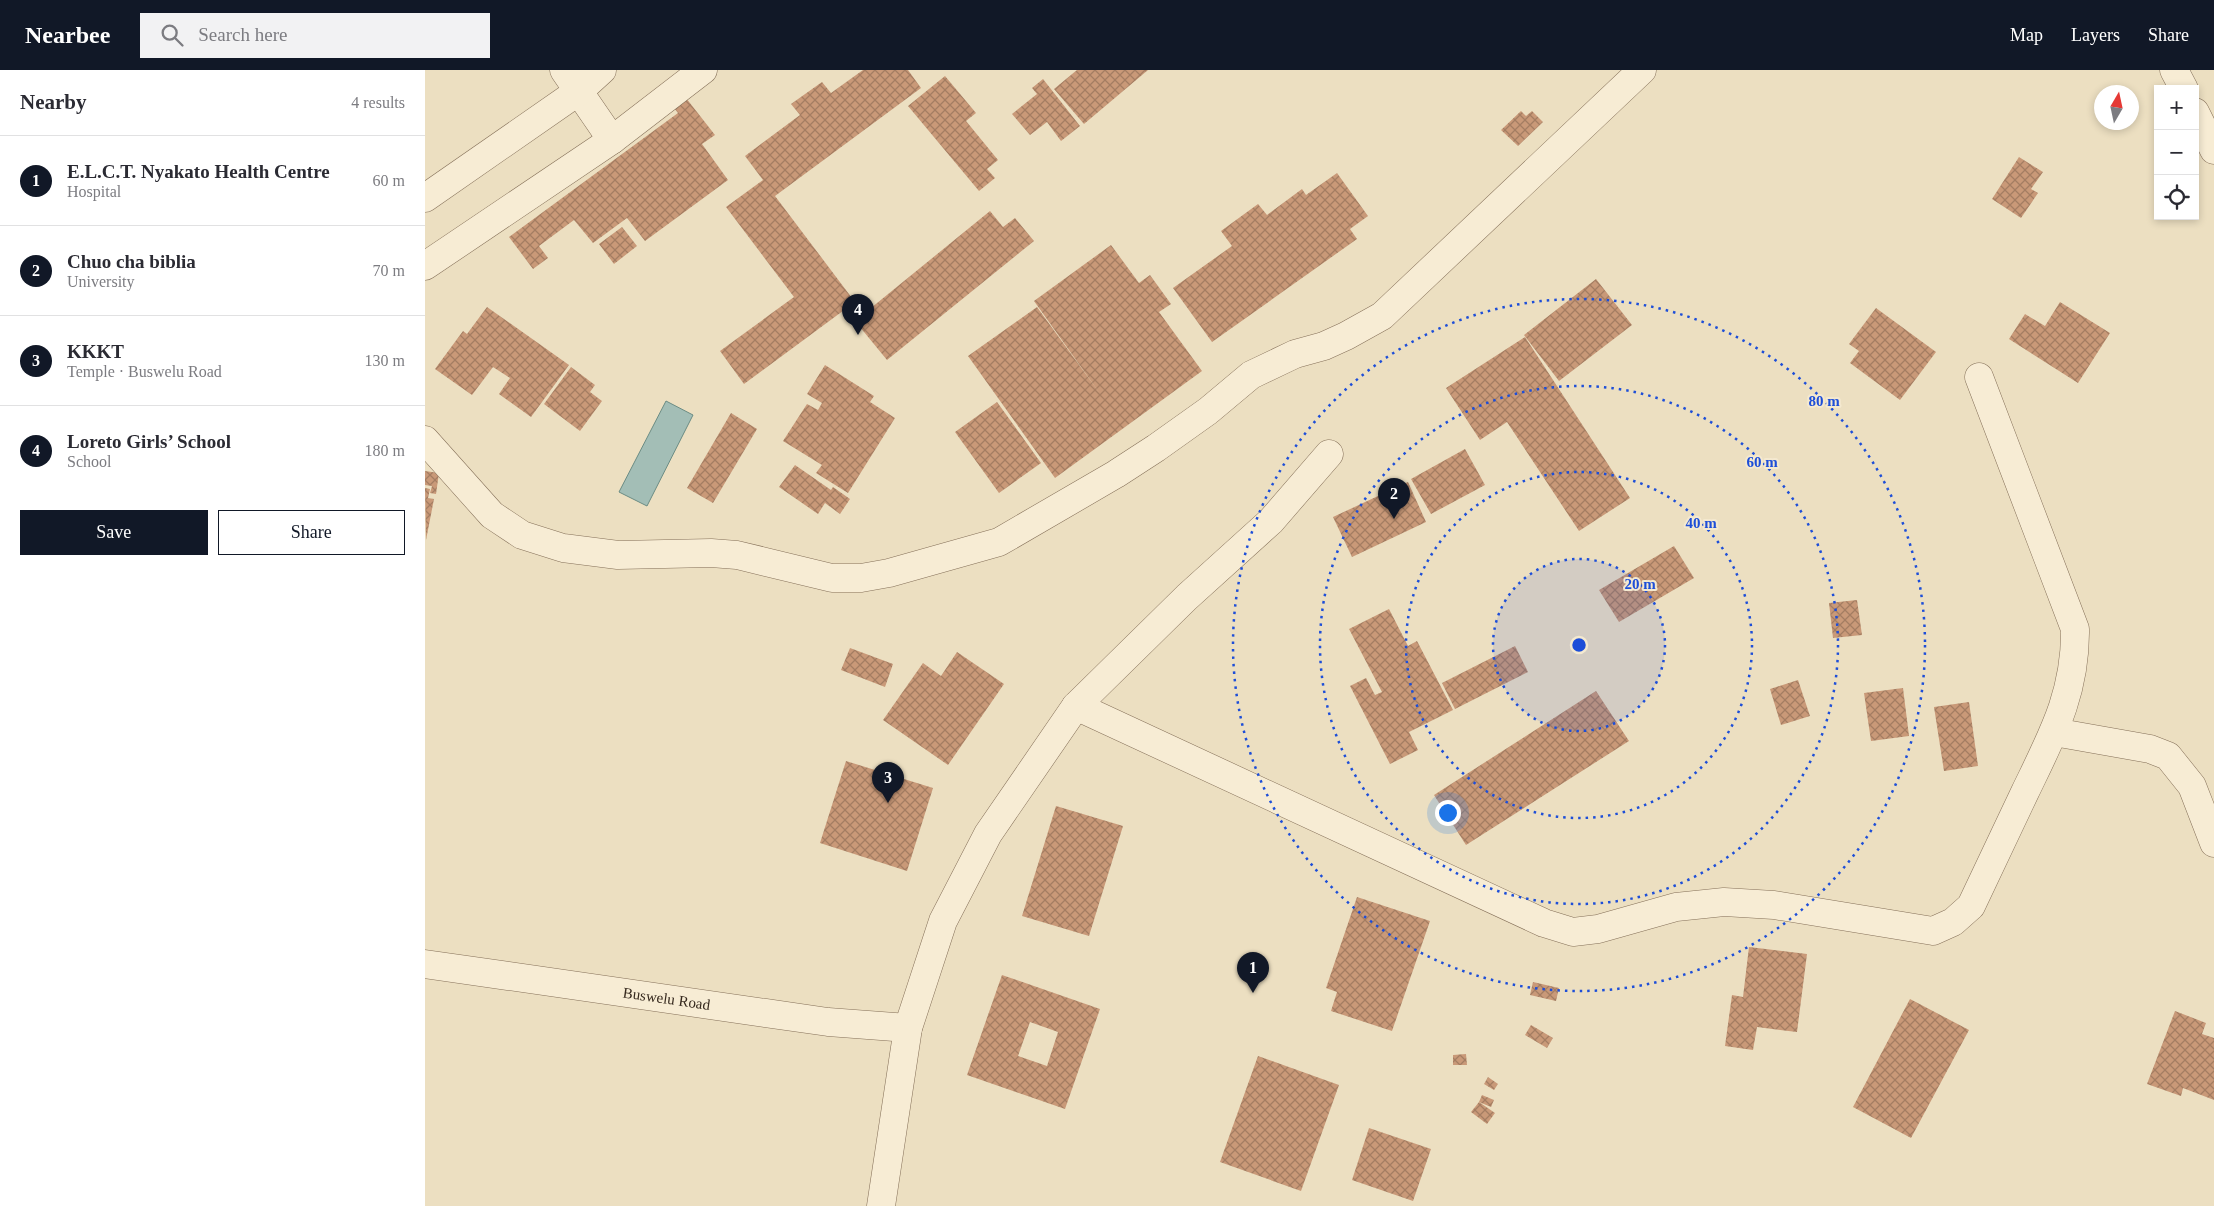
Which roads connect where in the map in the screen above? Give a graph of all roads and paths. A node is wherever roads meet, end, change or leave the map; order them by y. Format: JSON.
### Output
{"nodes":[{"id":1,"x":602,"y":70,"type":"edge"},
{"id":2,"x":703,"y":70,"type":"edge"},
{"id":3,"x":1641,"y":70,"type":"edge"},
{"id":4,"x":2174,"y":70,"type":"edge"},
{"id":5,"x":572,"y":81,"type":"edge"},
{"id":6,"x":2181,"y":85,"type":"edge"},
{"id":7,"x":2199,"y":120,"type":"edge"},
{"id":8,"x":612,"y":140,"type":"junction"},
{"id":9,"x":2214,"y":150,"type":"edge"},
{"id":10,"x":425,"y":198,"type":"edge"},
{"id":11,"x":425,"y":266,"type":"edge"},
{"id":12,"x":1979,"y":377,"type":"dead end"},
{"id":13,"x":425,"y":440,"type":"edge"},
{"id":14,"x":1329,"y":454,"type":"dead end"},
{"id":15,"x":1076,"y":706,"type":"junction"},
{"id":16,"x":2054,"y":732,"type":"junction"},
{"id":17,"x":2214,"y":843,"type":"edge"},
{"id":18,"x":425,"y":964,"type":"edge"},
{"id":19,"x":908,"y":1028,"type":"junction"},
{"id":20,"x":881,"y":1206,"type":"edge"}],
"edges":[{"from":1,"to":5,"type":"street"},
{"from":2,"to":8,"type":"street"},
{"from":3,"to":13,"type":"street"},
{"from":4,"to":6,"type":"street"},
{"from":5,"to":8,"type":"street"},
{"from":5,"to":10,"type":"street"},
{"from":7,"to":9,"type":"street"},
{"from":8,"to":11,"type":"street"},
{"from":12,"to":16,"type":"street"},
{"from":14,"to":15,"type":"street"},
{"from":15,"to":16,"type":"street"},
{"from":15,"to":19,"type":"street"},
{"from":16,"to":17,"type":"street"},
{"from":18,"to":19,"type":"street","name":"Buswelu Road"},
{"from":19,"to":20,"type":"street"}]}
